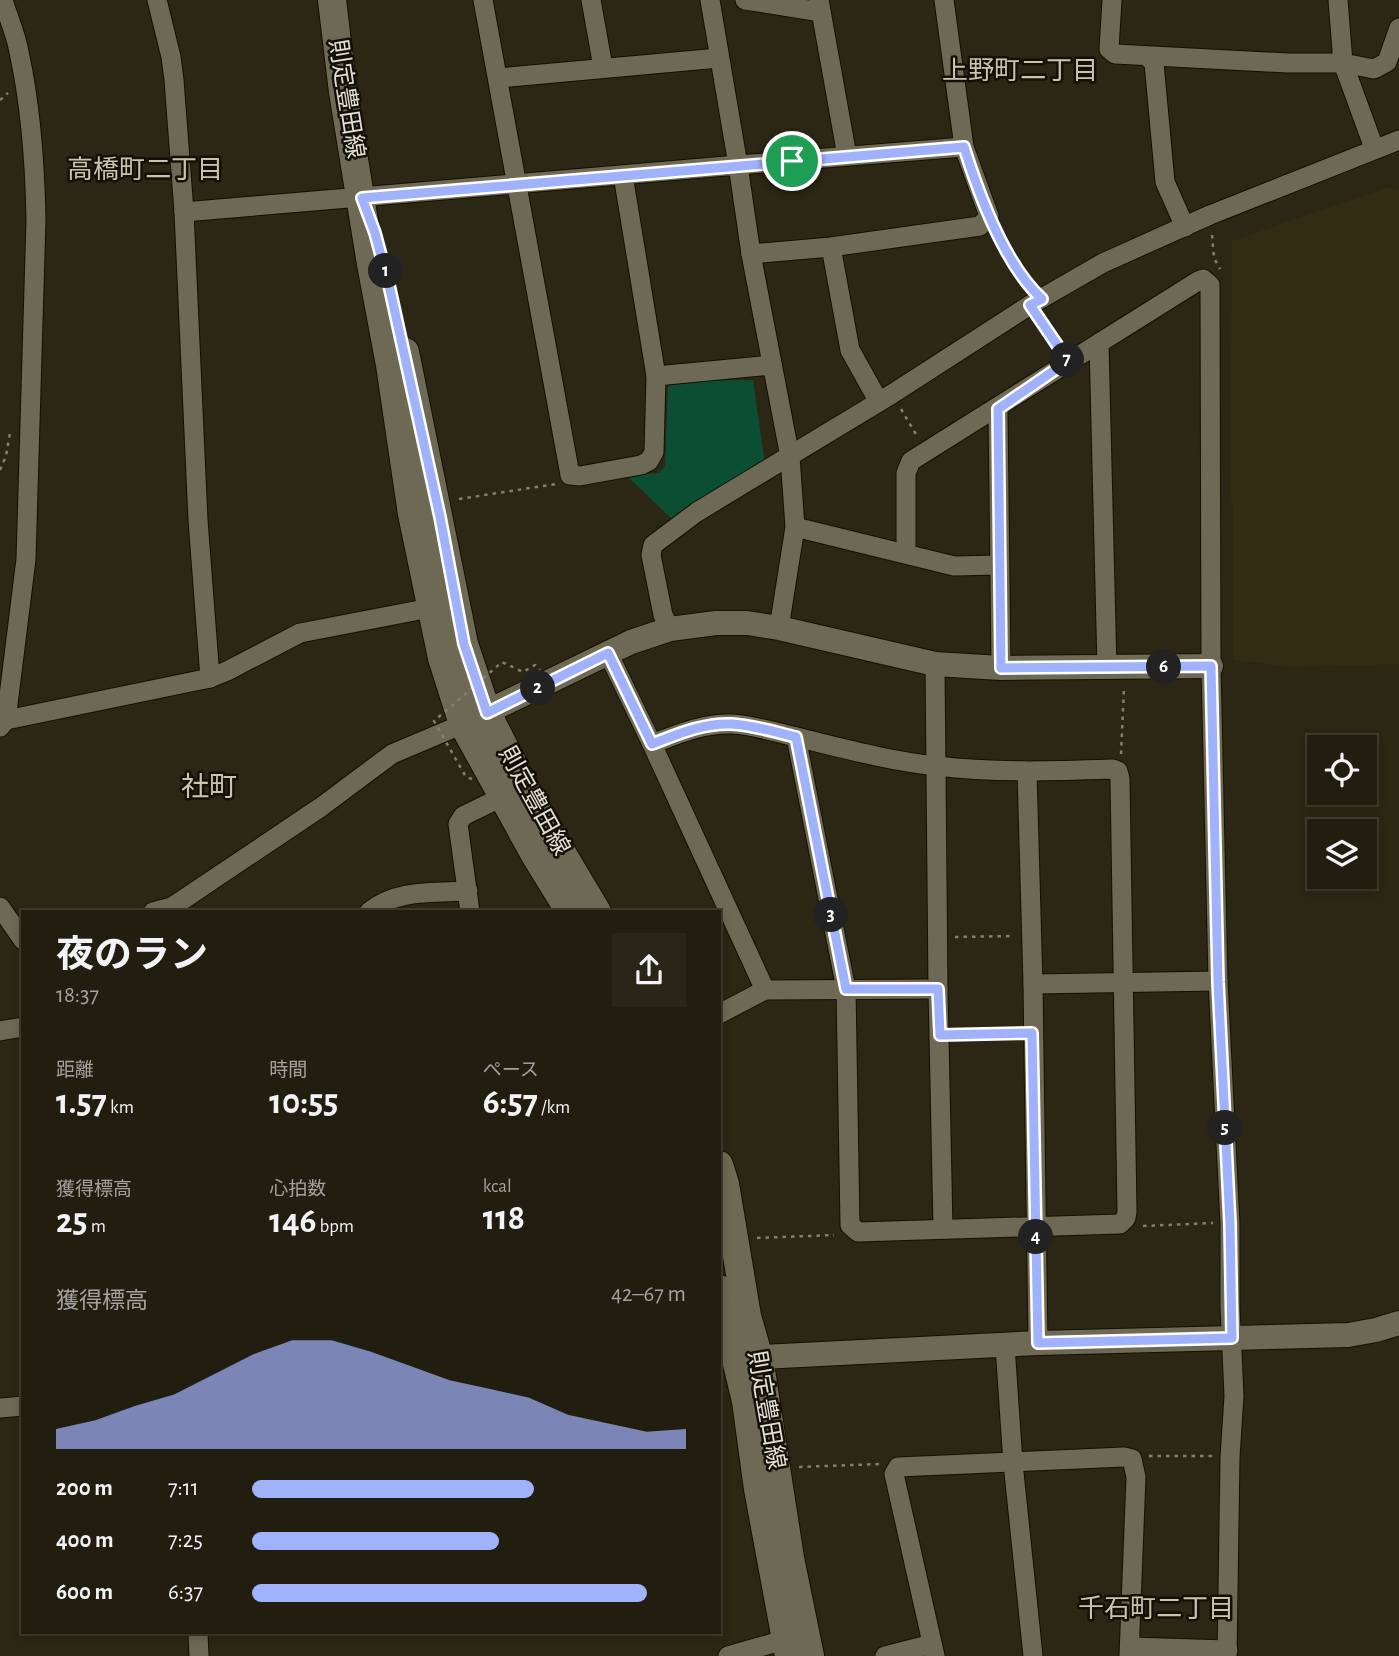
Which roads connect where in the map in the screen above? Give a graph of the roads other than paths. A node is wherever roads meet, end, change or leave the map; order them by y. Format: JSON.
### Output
{"nodes":[{"id":1,"x":3,"y":0,"type":"edge"},
{"id":2,"x":156,"y":0,"type":"edge"},
{"id":3,"x":332,"y":0,"type":"edge"},
{"id":4,"x":483,"y":0,"type":"edge"},
{"id":5,"x":591,"y":0,"type":"edge"},
{"id":6,"x":709,"y":0,"type":"edge"},
{"id":7,"x":745,"y":0,"type":"edge"},
{"id":8,"x":944,"y":0,"type":"edge"},
{"id":9,"x":1112,"y":0,"type":"edge"},
{"id":10,"x":1338,"y":0,"type":"edge"},
{"id":11,"x":820,"y":6,"type":"edge"},
{"id":12,"x":1399,"y":27,"type":"edge"},
{"id":13,"x":1148,"y":57,"type":"junction"},
{"id":14,"x":719,"y":58,"type":"junction"},
{"id":15,"x":1343,"y":63,"type":"junction"},
{"id":16,"x":603,"y":67,"type":"junction"},
{"id":17,"x":498,"y":78,"type":"junction"},
{"id":18,"x":1399,"y":140,"type":"edge"},
{"id":19,"x":964,"y":147,"type":"junction"},
{"id":20,"x":1374,"y":148,"type":"junction"},
{"id":21,"x":847,"y":156,"type":"junction"},
{"id":22,"x":737,"y":165,"type":"junction"},
{"id":23,"x":623,"y":175,"type":"junction"},
{"id":24,"x":517,"y":183,"type":"junction"},
{"id":25,"x":362,"y":198,"type":"junction"},
{"id":26,"x":184,"y":212,"type":"junction"},
{"id":27,"x":1185,"y":227,"type":"junction"},
{"id":28,"x":831,"y":247,"type":"junction"},
{"id":29,"x":751,"y":254,"type":"junction"},
{"id":30,"x":1099,"y":343,"type":"junction"},
{"id":31,"x":772,"y":365,"type":"junction"},
{"id":32,"x":656,"y":376,"type":"junction"},
{"id":33,"x":886,"y":398,"type":"junction"},
{"id":34,"x":998,"y":409,"type":"junction"},
{"id":35,"x":790,"y":457,"type":"junction"},
{"id":36,"x":795,"y":527,"type":"junction"},
{"id":37,"x":906,"y":553,"type":"junction"},
{"id":38,"x":999,"y":565,"type":"junction"},
{"id":39,"x":430,"y":608,"type":"junction"},
{"id":40,"x":779,"y":628,"type":"junction"},
{"id":41,"x":670,"y":629,"type":"junction"},
{"id":42,"x":608,"y":653,"type":"junction"},
{"id":43,"x":935,"y":664,"type":"junction"},
{"id":44,"x":1211,"y":666,"type":"junction"},
{"id":45,"x":1001,"y":668,"type":"junction"},
{"id":46,"x":1115,"y":675,"type":"junction"},
{"id":47,"x":210,"y":678,"type":"junction"},
{"id":48,"x":475,"y":718,"type":"junction"},
{"id":49,"x":3,"y":723,"type":"edge"},
{"id":50,"x":796,"y":737,"type":"junction"},
{"id":51,"x":652,"y":744,"type":"junction"},
{"id":52,"x":935,"y":766,"type":"junction"},
{"id":53,"x":1027,"y":772,"type":"junction"},
{"id":54,"x":502,"y":797,"type":"junction"},
{"id":55,"x":468,"y":891,"type":"junction"},
{"id":56,"x":0,"y":907,"type":"edge"},
{"id":57,"x":166,"y":910,"type":"edge"},
{"id":58,"x":372,"y":910,"type":"edge"},
{"id":59,"x":470,"y":910,"type":"edge"},
{"id":60,"x":569,"y":910,"type":"edge"},
{"id":61,"x":596,"y":910,"type":"edge"},
{"id":62,"x":21,"y":937,"type":"edge"},
{"id":63,"x":1218,"y":982,"type":"junction"},
{"id":64,"x":1032,"y":984,"type":"junction"},
{"id":65,"x":1122,"y":984,"type":"junction"},
{"id":66,"x":846,"y":989,"type":"junction"},
{"id":67,"x":938,"y":989,"type":"junction"},
{"id":68,"x":765,"y":990,"type":"junction"},
{"id":69,"x":721,"y":1013,"type":"edge"},
{"id":70,"x":21,"y":1027,"type":"edge"},
{"id":71,"x":0,"y":1031,"type":"edge"},
{"id":72,"x":721,"y":1171,"type":"edge"},
{"id":73,"x":1035,"y":1226,"type":"junction"},
{"id":74,"x":943,"y":1228,"type":"junction"},
{"id":75,"x":721,"y":1297,"type":"edge"},
{"id":76,"x":1399,"y":1323,"type":"edge"},
{"id":77,"x":1232,"y":1338,"type":"junction"},
{"id":78,"x":1038,"y":1343,"type":"junction"},
{"id":79,"x":1005,"y":1346,"type":"junction"},
{"id":80,"x":737,"y":1358,"type":"edge"},
{"id":81,"x":21,"y":1406,"type":"edge"},
{"id":82,"x":0,"y":1408,"type":"edge"},
{"id":83,"x":1013,"y":1464,"type":"junction"},
{"id":84,"x":198,"y":1634,"type":"edge"},
{"id":85,"x":787,"y":1648,"type":"edge"},
{"id":86,"x":934,"y":1650,"type":"edge"},
{"id":87,"x":1130,"y":1651,"type":"edge"},
{"id":88,"x":1228,"y":1653,"type":"edge"},
{"id":89,"x":199,"y":1656,"type":"edge"},
{"id":90,"x":728,"y":1656,"type":"edge"},
{"id":91,"x":810,"y":1656,"type":"edge"},
{"id":92,"x":885,"y":1656,"type":"edge"},
{"id":93,"x":1033,"y":1656,"type":"edge"}],
"edges":[{"from":1,"to":49,"type":"street"},
{"from":2,"to":26,"type":"street"},
{"from":3,"to":25,"type":"main road","name":"則定豊田線"},
{"from":4,"to":17,"type":"street"},
{"from":5,"to":16,"type":"street"},
{"from":6,"to":14,"type":"street"},
{"from":7,"to":11,"type":"street"},
{"from":8,"to":19,"type":"street"},
{"from":9,"to":13,"type":"street"},
{"from":10,"to":15,"type":"street"},
{"from":11,"to":21,"type":"street"},
{"from":12,"to":15,"type":"street"},
{"from":13,"to":15,"type":"street"},
{"from":13,"to":27,"type":"street"},
{"from":14,"to":16,"type":"street"},
{"from":14,"to":22,"type":"street"},
{"from":15,"to":20,"type":"street"},
{"from":16,"to":17,"type":"street"},
{"from":17,"to":24,"type":"street"},
{"from":18,"to":20,"type":"street"},
{"from":19,"to":21,"type":"street"},
{"from":19,"to":28,"type":"street"},
{"from":20,"to":27,"type":"street"},
{"from":21,"to":22,"type":"street"},
{"from":22,"to":23,"type":"street"},
{"from":22,"to":29,"type":"street"},
{"from":23,"to":24,"type":"street"},
{"from":23,"to":32,"type":"street"},
{"from":24,"to":25,"type":"street"},
{"from":24,"to":32,"type":"street"},
{"from":25,"to":26,"type":"street"},
{"from":25,"to":39,"type":"main road","name":"則定豊田線"},
{"from":25,"to":48,"type":"main road","name":"則定豊田線"},
{"from":26,"to":47,"type":"street"},
{"from":27,"to":33,"type":"street"},
{"from":28,"to":29,"type":"street"},
{"from":28,"to":33,"type":"street"},
{"from":29,"to":31,"type":"street"},
{"from":30,"to":34,"type":"street"},
{"from":30,"to":44,"type":"street"},
{"from":30,"to":46,"type":"street"},
{"from":31,"to":32,"type":"street"},
{"from":31,"to":35,"type":"street"},
{"from":33,"to":35,"type":"street"},
{"from":34,"to":37,"type":"street"},
{"from":34,"to":38,"type":"street"},
{"from":35,"to":36,"type":"street"},
{"from":35,"to":41,"type":"street"},
{"from":36,"to":37,"type":"street"},
{"from":36,"to":40,"type":"street"},
{"from":37,"to":38,"type":"street"},
{"from":38,"to":45,"type":"street"},
{"from":39,"to":47,"type":"street"},
{"from":39,"to":48,"type":"main road","name":"則定豊田線"},
{"from":40,"to":41,"type":"street"},
{"from":40,"to":43,"type":"street"},
{"from":41,"to":42,"type":"street"},
{"from":42,"to":48,"type":"street"},
{"from":42,"to":51,"type":"street"},
{"from":43,"to":45,"type":"street"},
{"from":43,"to":52,"type":"street"},
{"from":44,"to":46,"type":"street"},
{"from":44,"to":63,"type":"street"},
{"from":45,"to":46,"type":"street"},
{"from":47,"to":49,"type":"street"},
{"from":48,"to":54,"type":"main road","name":"則定豊田線"},
{"from":48,"to":57,"type":"street"},
{"from":48,"to":61,"type":"main road","name":"則定豊田線"},
{"from":50,"to":51,"type":"street"},
{"from":50,"to":52,"type":"street"},
{"from":50,"to":66,"type":"street"},
{"from":51,"to":68,"type":"street"},
{"from":52,"to":53,"type":"street"},
{"from":52,"to":67,"type":"street"},
{"from":53,"to":64,"type":"street"},
{"from":53,"to":65,"type":"street"},
{"from":54,"to":55,"type":"street"},
{"from":54,"to":60,"type":"main road","name":"則定豊田線"},
{"from":55,"to":58,"type":"street"},
{"from":55,"to":59,"type":"street"},
{"from":56,"to":62,"type":"street"},
{"from":63,"to":65,"type":"street"},
{"from":63,"to":77,"type":"street"},
{"from":64,"to":65,"type":"street"},
{"from":64,"to":73,"type":"street"},
{"from":65,"to":73,"type":"street"},
{"from":66,"to":67,"type":"street"},
{"from":66,"to":68,"type":"street"},
{"from":66,"to":74,"type":"street"},
{"from":67,"to":74,"type":"street"},
{"from":68,"to":69,"type":"street"},
{"from":70,"to":71,"type":"street"},
{"from":72,"to":80,"type":"main road","name":"則定豊田線"},
{"from":73,"to":74,"type":"street"},
{"from":73,"to":78,"type":"street"},
{"from":75,"to":80,"type":"main road","name":"則定豊田線"},
{"from":76,"to":77,"type":"street"},
{"from":77,"to":78,"type":"street"},
{"from":77,"to":88,"type":"street"},
{"from":78,"to":79,"type":"street"},
{"from":79,"to":80,"type":"street"},
{"from":79,"to":83,"type":"street"},
{"from":80,"to":85,"type":"main road","name":"則定豊田線"},
{"from":80,"to":91,"type":"main road","name":"則定豊田線"},
{"from":81,"to":82,"type":"street"},
{"from":83,"to":86,"type":"street"},
{"from":83,"to":87,"type":"street"},
{"from":83,"to":93,"type":"street"},
{"from":84,"to":89,"type":"street"},
{"from":85,"to":90,"type":"street"},
{"from":86,"to":92,"type":"street"},
{"from":87,"to":88,"type":"street"}]}
